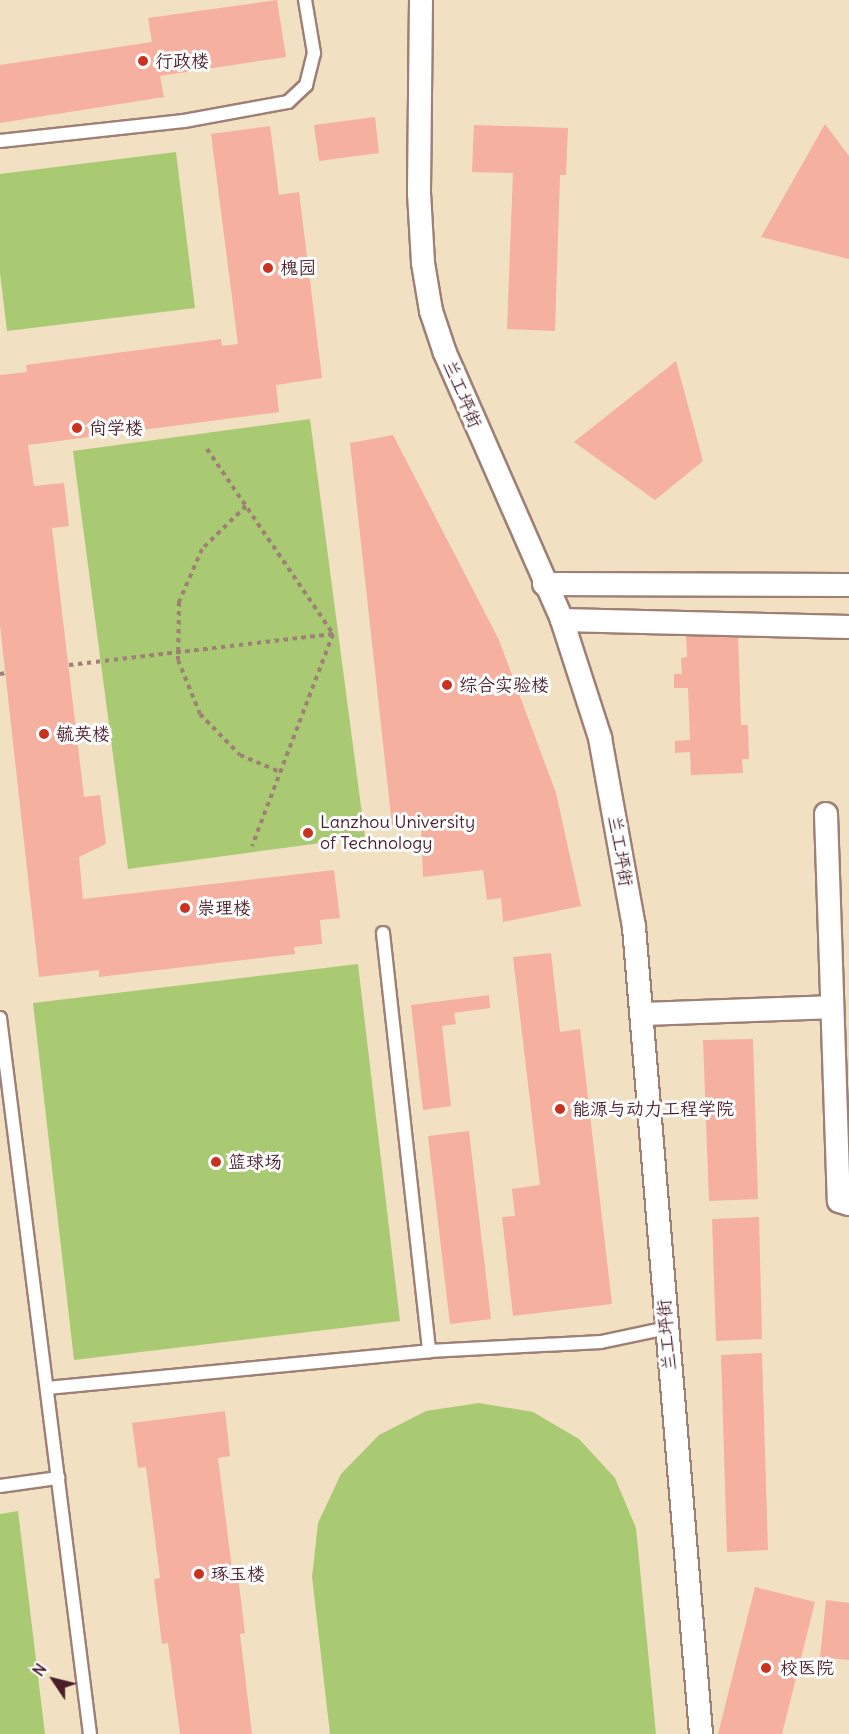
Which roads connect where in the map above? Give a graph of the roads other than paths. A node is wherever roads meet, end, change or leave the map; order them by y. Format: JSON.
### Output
{"nodes":[{"id":1,"x":305,"y":0,"type":"edge"},
{"id":2,"x":421,"y":0,"type":"edge"},
{"id":3,"x":0,"y":141,"type":"edge"},
{"id":4,"x":544,"y":584,"type":"junction"},
{"id":5,"x":849,"y":585,"type":"edge"},
{"id":6,"x":562,"y":620,"type":"junction"},
{"id":7,"x":849,"y":627,"type":"edge"},
{"id":8,"x":826,"y":814,"type":"dead end"},
{"id":9,"x":383,"y":933,"type":"dead end"},
{"id":10,"x":831,"y":1007,"type":"junction"},
{"id":11,"x":641,"y":1014,"type":"junction"},
{"id":12,"x":0,"y":1018,"type":"edge"},
{"id":13,"x":849,"y":1204,"type":"edge"},
{"id":14,"x":667,"y":1328,"type":"junction"},
{"id":15,"x":429,"y":1351,"type":"junction"},
{"id":16,"x":46,"y":1388,"type":"junction"},
{"id":17,"x":58,"y":1478,"type":"junction"},
{"id":18,"x":0,"y":1486,"type":"edge"},
{"id":19,"x":90,"y":1734,"type":"edge"},
{"id":20,"x":701,"y":1734,"type":"edge"}],
"edges":[{"from":1,"to":3,"type":"lane"},
{"from":2,"to":4,"type":"street","name":"兰工坪街"},
{"from":4,"to":5,"type":"street"},
{"from":4,"to":6,"type":"street","name":"兰工坪街"},
{"from":6,"to":7,"type":"street"},
{"from":6,"to":11,"type":"street","name":"兰工坪街"},
{"from":8,"to":10,"type":"street"},
{"from":9,"to":15,"type":"lane"},
{"from":10,"to":11,"type":"street"},
{"from":10,"to":13,"type":"street"},
{"from":11,"to":14,"type":"street","name":"兰工坪街"},
{"from":12,"to":16,"type":"lane"},
{"from":14,"to":15,"type":"lane"},
{"from":14,"to":20,"type":"street","name":"兰工坪街"},
{"from":15,"to":16,"type":"lane"},
{"from":16,"to":17,"type":"lane"},
{"from":17,"to":18,"type":"lane"},
{"from":17,"to":19,"type":"lane"}]}
